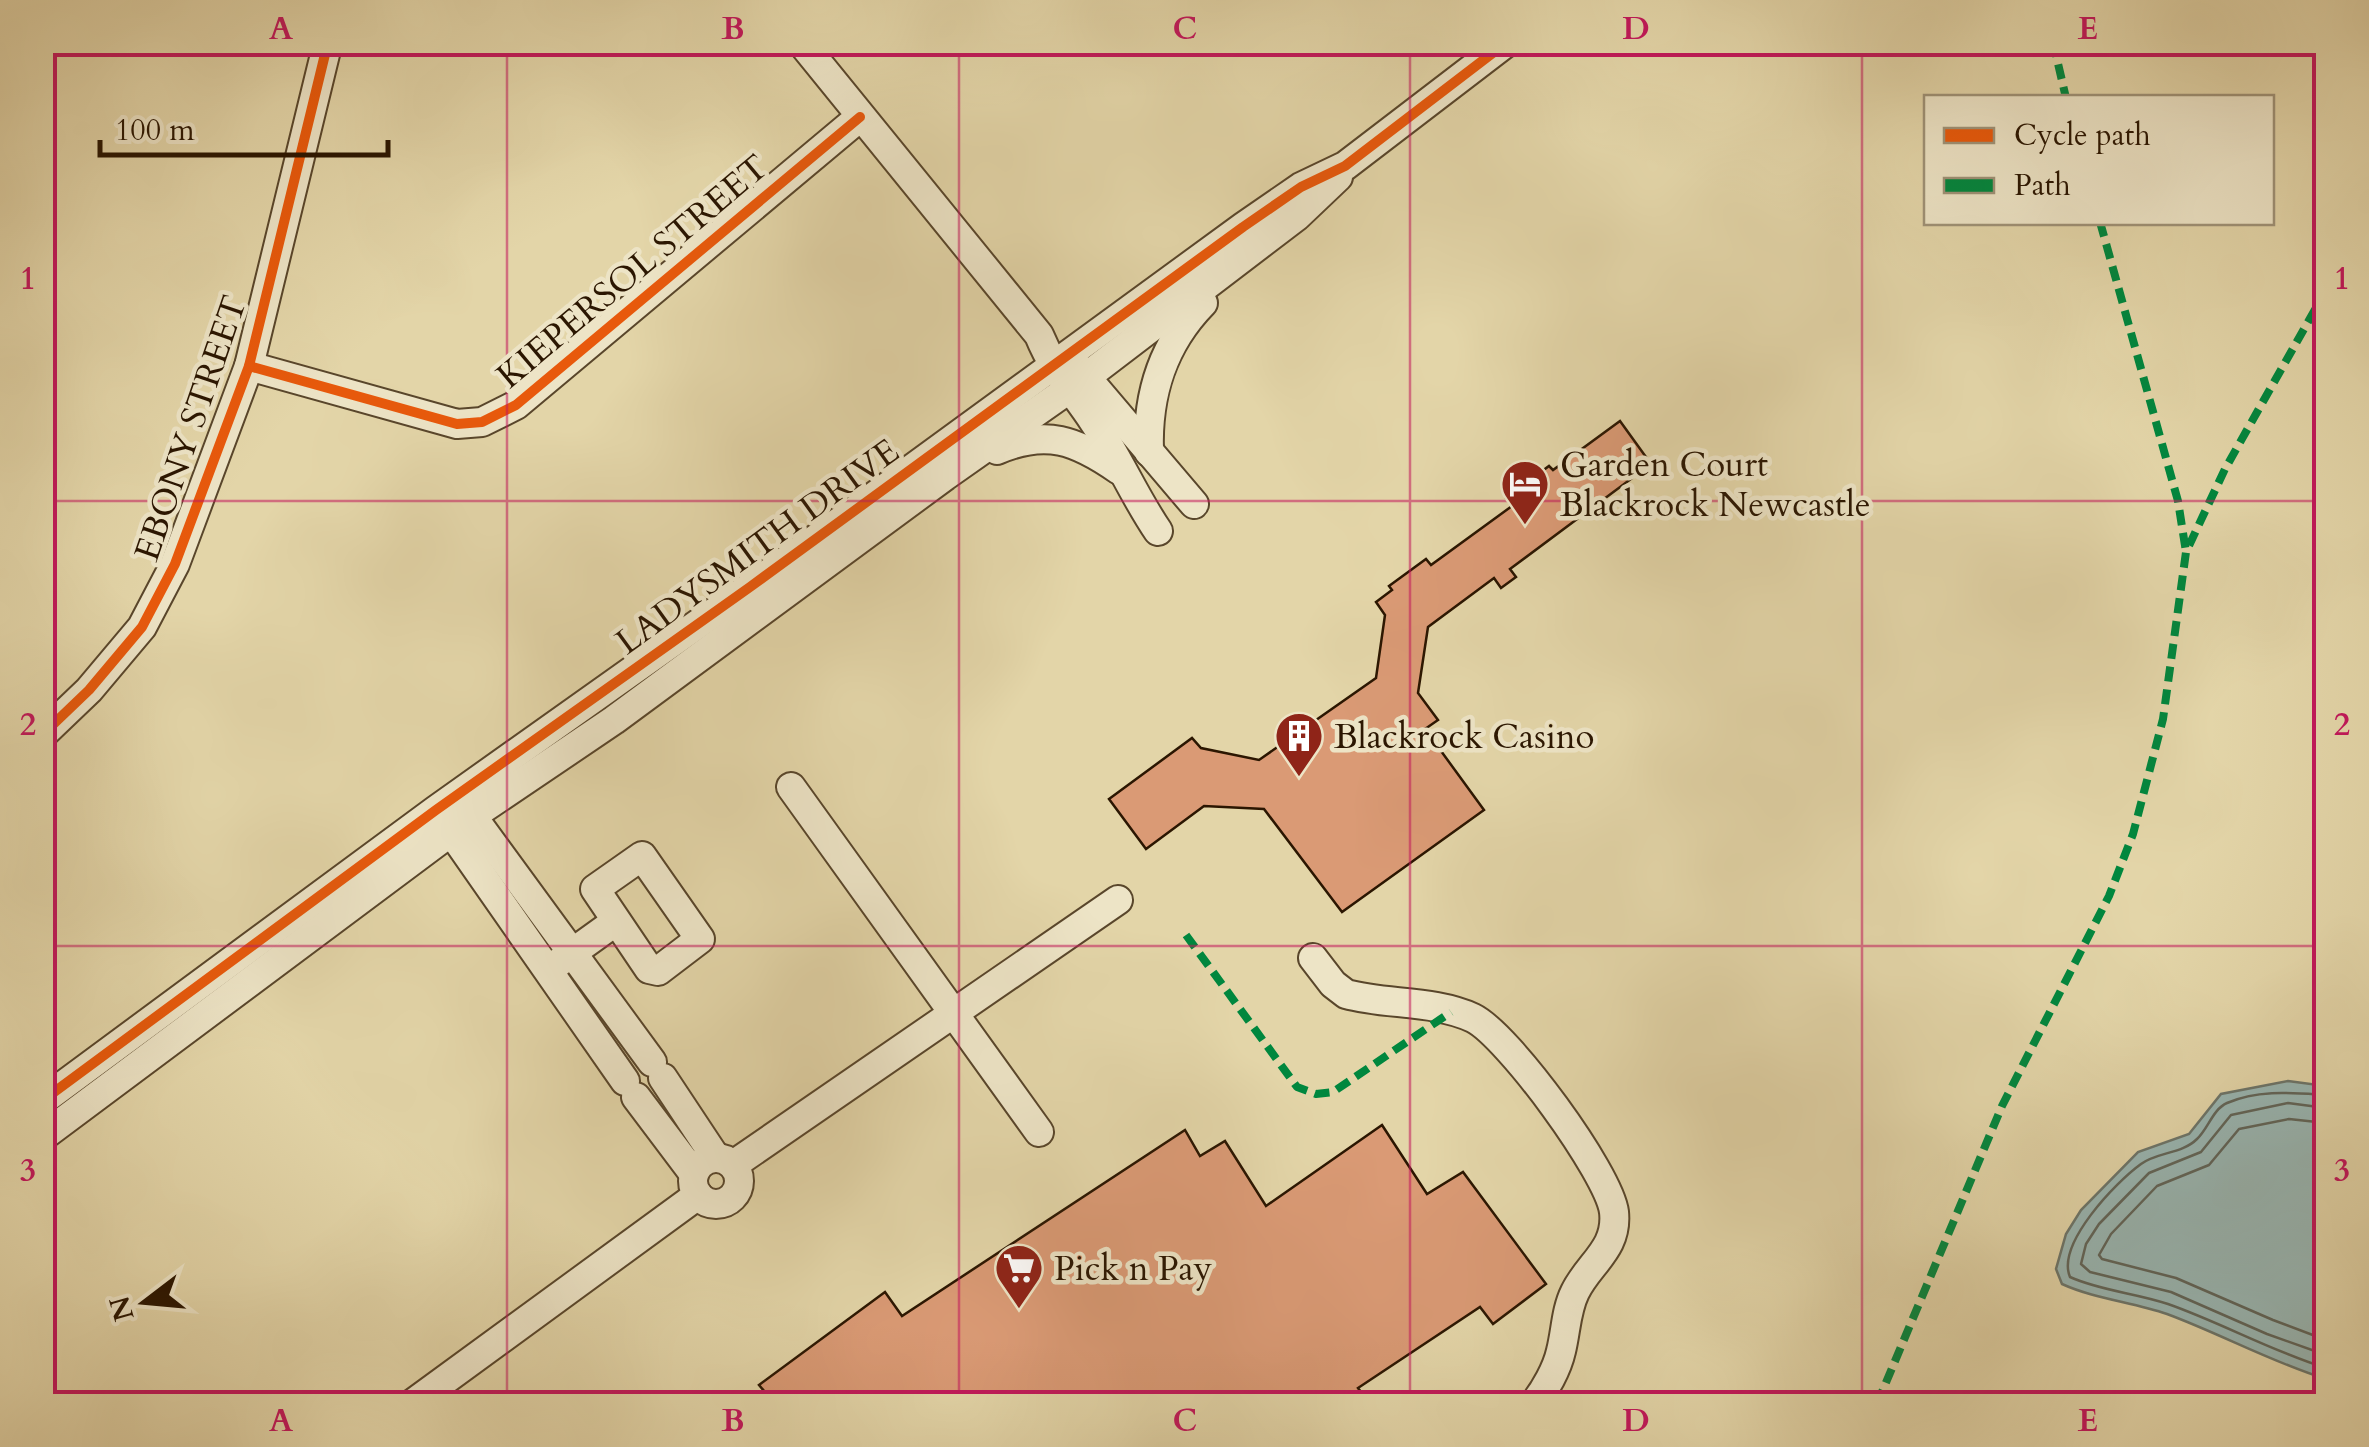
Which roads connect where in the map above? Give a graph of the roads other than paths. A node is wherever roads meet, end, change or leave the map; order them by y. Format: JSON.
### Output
{"nodes":[{"id":1,"x":328,"y":42,"type":"edge"},
{"id":2,"x":801,"y":42,"type":"edge"},
{"id":3,"x":1507,"y":42,"type":"edge"},
{"id":4,"x":860,"y":117,"type":"junction"},
{"id":5,"x":1344,"y":166,"type":"junction"},
{"id":6,"x":1252,"y":251,"type":"junction"},
{"id":7,"x":1059,"y":360,"type":"junction"},
{"id":8,"x":248,"y":366,"type":"junction"},
{"id":9,"x":1078,"y":383,"type":"junction"},
{"id":10,"x":1149,"y":452,"type":"junction"},
{"id":11,"x":1124,"y":474,"type":"junction"},
{"id":12,"x":945,"y":476,"type":"junction"},
{"id":13,"x":1194,"y":504,"type":"dead end"},
{"id":14,"x":1158,"y":531,"type":"dead end"},
{"id":15,"x":42,"y":736,"type":"edge"},
{"id":16,"x":791,"y":788,"type":"dead end"},
{"id":17,"x":454,"y":813,"type":"junction"},
{"id":18,"x":1118,"y":900,"type":"dead end"},
{"id":19,"x":615,"y":922,"type":"dead end"},
{"id":20,"x":572,"y":953,"type":"junction"},
{"id":21,"x":1313,"y":958,"type":"dead end"},
{"id":22,"x":548,"y":970,"type":"junction"},
{"id":23,"x":953,"y":1014,"type":"junction"},
{"id":24,"x":42,"y":1101,"type":"edge"},
{"id":25,"x":1039,"y":1132,"type":"dead end"},
{"id":26,"x":42,"y":1137,"type":"edge"},
{"id":27,"x":710,"y":1173,"type":"junction"},
{"id":28,"x":412,"y":1404,"type":"edge"},
{"id":29,"x":1534,"y":1404,"type":"edge"}],
"edges":[{"from":1,"to":8,"type":"street","name":"EBONY STREET"},
{"from":2,"to":4,"type":"street"},
{"from":3,"to":5,"type":"street","name":"LADYSMITH DRIVE"},
{"from":4,"to":7,"type":"street"},
{"from":4,"to":8,"type":"street","name":"KIEPERSOL STREET"},
{"from":5,"to":6,"type":"street","name":"LADYSMITH DRIVE"},
{"from":5,"to":7,"type":"street","name":"LADYSMITH DRIVE"},
{"from":6,"to":9,"type":"street","name":"LADYSMITH DRIVE"},
{"from":6,"to":10,"type":"street"},
{"from":7,"to":9,"type":"street"},
{"from":7,"to":17,"type":"street","name":"LADYSMITH DRIVE"},
{"from":8,"to":15,"type":"street","name":"EBONY STREET"},
{"from":9,"to":10,"type":"street"},
{"from":9,"to":11,"type":"street"},
{"from":9,"to":12,"type":"street","name":"LADYSMITH DRIVE"},
{"from":10,"to":13,"type":"street"},
{"from":11,"to":12,"type":"street"},
{"from":11,"to":14,"type":"street"},
{"from":12,"to":17,"type":"street","name":"LADYSMITH DRIVE"},
{"from":16,"to":23,"type":"street"},
{"from":17,"to":20,"type":"street"},
{"from":17,"to":22,"type":"street"},
{"from":17,"to":24,"type":"street","name":"LADYSMITH DRIVE"},
{"from":17,"to":26,"type":"street","name":"LADYSMITH DRIVE"},
{"from":18,"to":23,"type":"street"},
{"from":19,"to":20,"type":"street"},
{"from":20,"to":22,"type":"street"},
{"from":20,"to":27,"type":"street"},
{"from":21,"to":29,"type":"street"},
{"from":22,"to":27,"type":"street"},
{"from":23,"to":25,"type":"street"},
{"from":23,"to":27,"type":"street"},
{"from":27,"to":28,"type":"street"}]}
